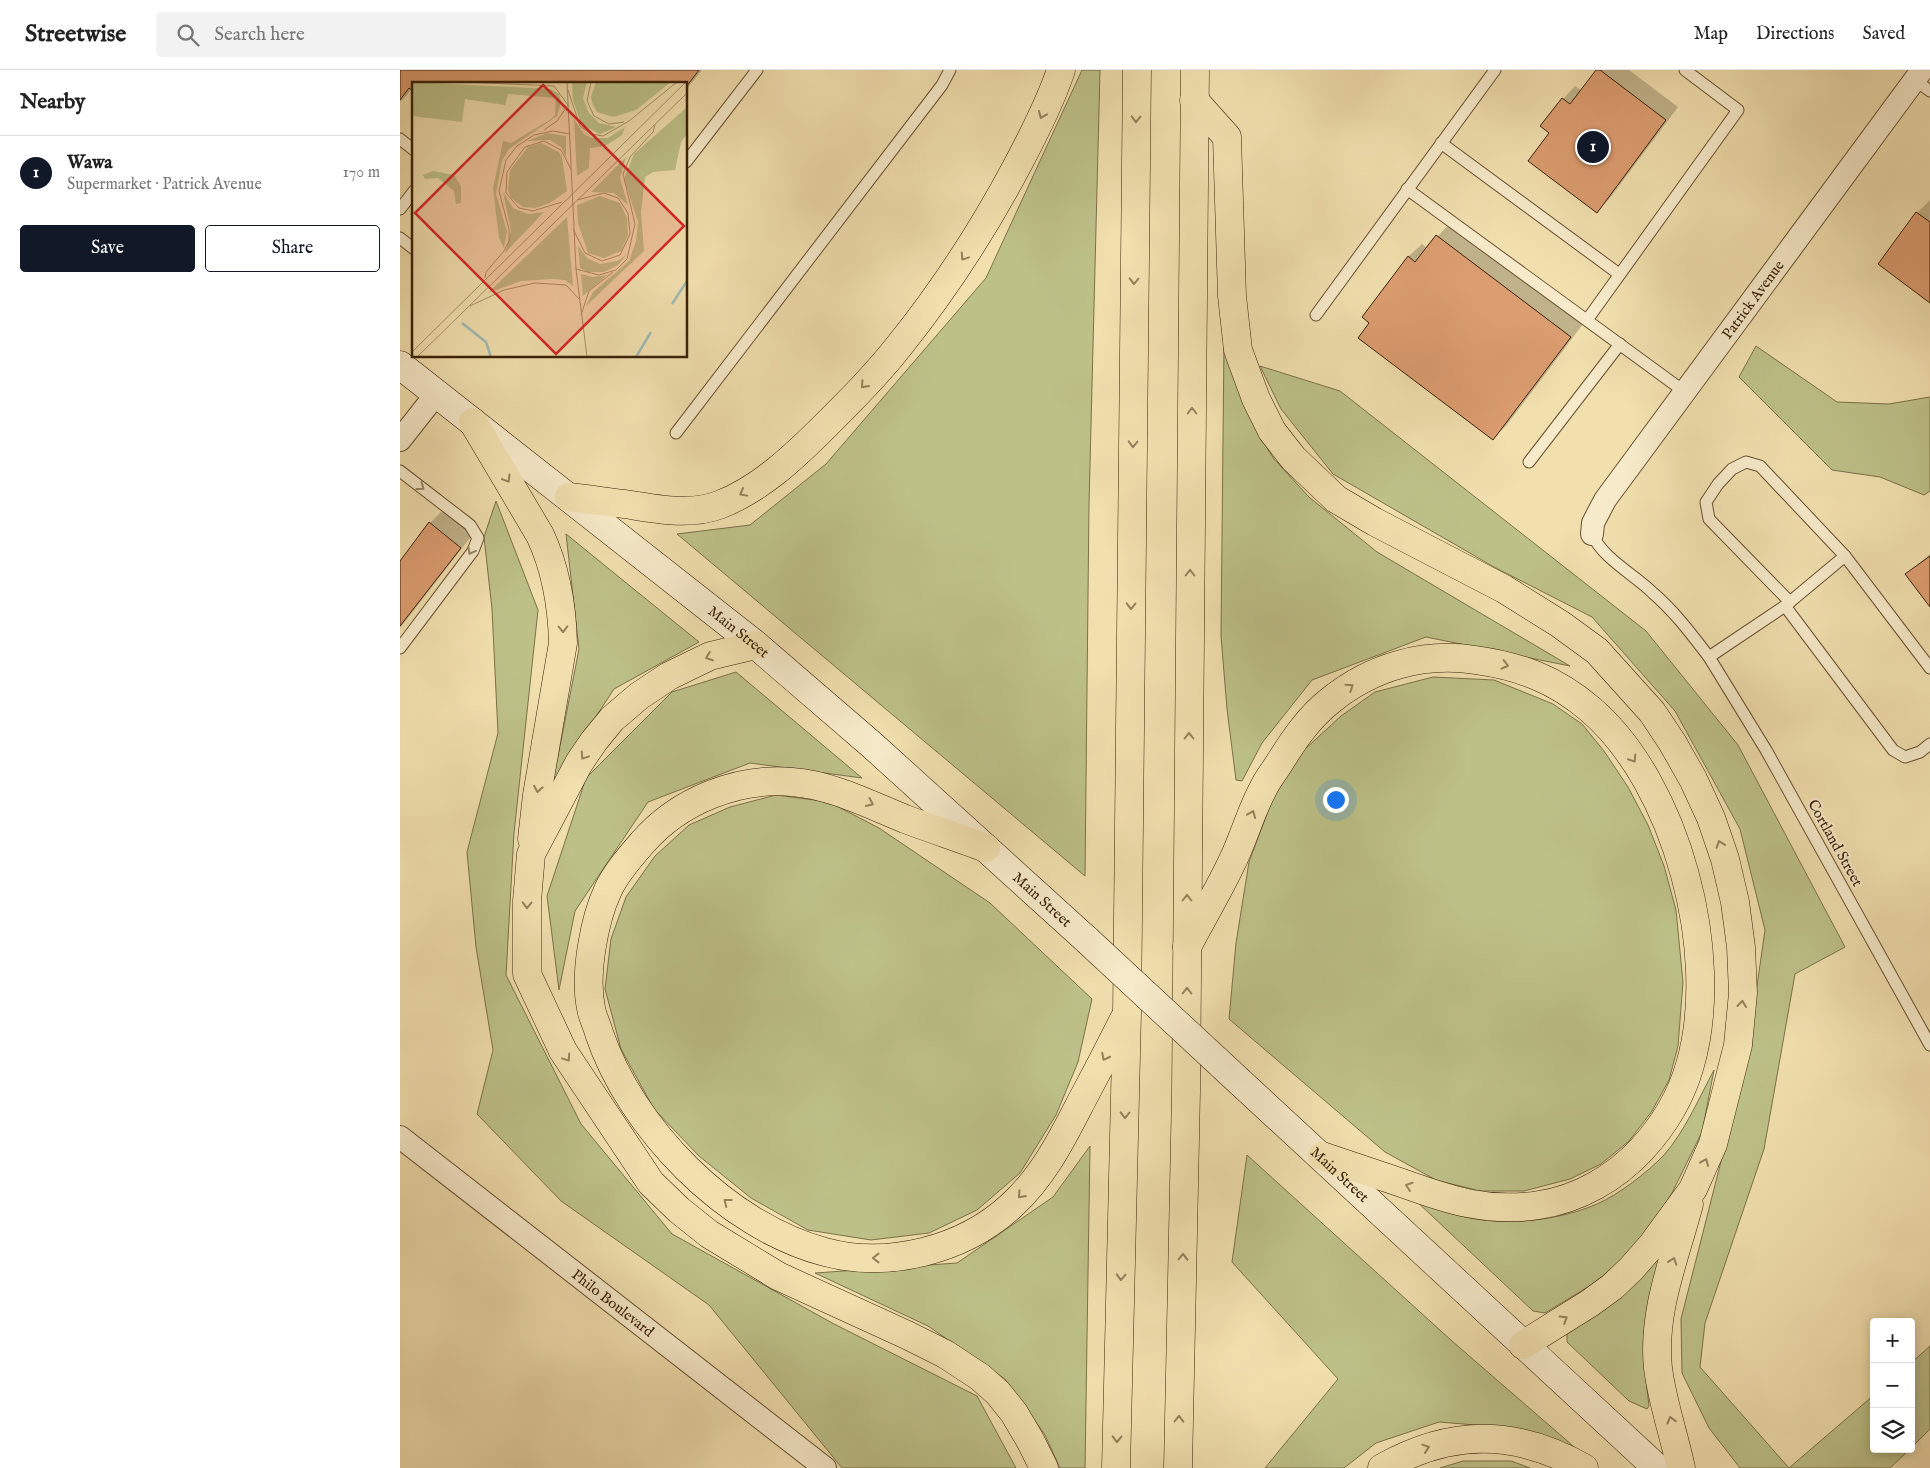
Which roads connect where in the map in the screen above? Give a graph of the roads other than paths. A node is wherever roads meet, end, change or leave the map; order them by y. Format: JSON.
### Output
{"nodes":[{"id":1,"x":757,"y":70,"type":"edge"},
{"id":2,"x":950,"y":70,"type":"edge"},
{"id":3,"x":1061,"y":70,"type":"edge"},
{"id":4,"x":1137,"y":70,"type":"edge"},
{"id":5,"x":1195,"y":70,"type":"edge"},
{"id":6,"x":1495,"y":70,"type":"edge"},
{"id":7,"x":1685,"y":70,"type":"edge"},
{"id":8,"x":1917,"y":78,"type":"edge"},
{"id":9,"x":1194,"y":100,"type":"junction"},
{"id":10,"x":400,"y":139,"type":"edge"},
{"id":11,"x":1441,"y":143,"type":"junction"},
{"id":12,"x":412,"y":148,"type":"edge"},
{"id":13,"x":688,"y":159,"type":"edge"},
{"id":14,"x":1407,"y":189,"type":"junction"},
{"id":15,"x":412,"y":194,"type":"edge"},
{"id":16,"x":400,"y":209,"type":"edge"},
{"id":17,"x":400,"y":238,"type":"edge"},
{"id":18,"x":412,"y":247,"type":"edge"},
{"id":19,"x":1619,"y":274,"type":"junction"},
{"id":20,"x":1316,"y":315,"type":"dead end"},
{"id":21,"x":1587,"y":320,"type":"junction"},
{"id":22,"x":1620,"y":344,"type":"junction"},
{"id":23,"x":400,"y":365,"type":"edge"},
{"id":24,"x":1686,"y":392,"type":"junction"},
{"id":25,"x":437,"y":393,"type":"junction"},
{"id":26,"x":473,"y":422,"type":"junction"},
{"id":27,"x":676,"y":433,"type":"dead end"},
{"id":28,"x":400,"y":440,"type":"edge"},
{"id":29,"x":1529,"y":462,"type":"dead end"},
{"id":30,"x":400,"y":472,"type":"edge"},
{"id":31,"x":569,"y":497,"type":"junction"},
{"id":32,"x":1592,"y":534,"type":"joint"},
{"id":33,"x":1845,"y":556,"type":"junction"},
{"id":34,"x":1787,"y":604,"type":"junction"},
{"id":35,"x":756,"y":645,"type":"junction"},
{"id":36,"x":400,"y":648,"type":"edge"},
{"id":37,"x":1709,"y":658,"type":"junction"},
{"id":38,"x":1930,"y":668,"type":"edge"},
{"id":39,"x":1930,"y":744,"type":"edge"},
{"id":40,"x":986,"y":848,"type":"junction"},
{"id":41,"x":531,"y":854,"type":"junction"},
{"id":42,"x":1187,"y":947,"type":"junction"},
{"id":43,"x":1127,"y":1013,"type":"junction"},
{"id":44,"x":1930,"y":1045,"type":"edge"},
{"id":45,"x":400,"y":1137,"type":"edge"},
{"id":46,"x":1322,"y":1156,"type":"junction"},
{"id":47,"x":1693,"y":1189,"type":"junction"},
{"id":48,"x":1523,"y":1345,"type":"junction"},
{"id":49,"x":826,"y":1468,"type":"edge"},
{"id":50,"x":1044,"y":1468,"type":"edge"},
{"id":51,"x":1116,"y":1468,"type":"edge"},
{"id":52,"x":1178,"y":1468,"type":"edge"},
{"id":53,"x":1382,"y":1468,"type":"edge"},
{"id":54,"x":1584,"y":1468,"type":"edge"},
{"id":55,"x":1657,"y":1468,"type":"edge"},
{"id":56,"x":1681,"y":1468,"type":"edge"}],
"edges":[{"from":1,"to":13,"type":"lane"},
{"from":2,"to":27,"type":"lane"},
{"from":3,"to":31,"type":"highway","one_way":true},
{"from":4,"to":43,"type":"highway","one_way":true},
{"from":5,"to":9,"type":"highway"},
{"from":6,"to":11,"type":"lane"},
{"from":7,"to":19,"type":"lane"},
{"from":8,"to":24,"type":"street","name":"Patrick Avenue"},
{"from":42,"to":9,"type":"highway","one_way":true},
{"from":47,"to":9,"type":"highway","one_way":true},
{"from":10,"to":12,"type":"lane"},
{"from":11,"to":14,"type":"lane"},
{"from":11,"to":19,"type":"lane"},
{"from":14,"to":20,"type":"lane"},
{"from":14,"to":21,"type":"lane"},
{"from":15,"to":16,"type":"lane"},
{"from":17,"to":18,"type":"lane"},
{"from":19,"to":21,"type":"lane"},
{"from":21,"to":22,"type":"lane"},
{"from":22,"to":24,"type":"lane"},
{"from":22,"to":29,"type":"lane"},
{"from":23,"to":25,"type":"main road","name":"Main Street"},
{"from":24,"to":32,"type":"street","name":"Patrick Avenue"},
{"from":25,"to":26,"type":"main road","name":"Main Street"},
{"from":25,"to":28,"type":"street"},
{"from":26,"to":31,"type":"main road","name":"Main Street"},
{"from":26,"to":41,"type":"highway","one_way":true},
{"from":30,"to":36,"type":"lane","one_way":true},
{"from":31,"to":35,"type":"main road","name":"Main Street"},
{"from":32,"to":37,"type":"lane","name":"Cortland Street"},
{"from":33,"to":34,"type":"lane"},
{"from":33,"to":34,"type":"lane"},
{"from":33,"to":38,"type":"lane"},
{"from":34,"to":37,"type":"lane"},
{"from":34,"to":39,"type":"lane"},
{"from":35,"to":40,"type":"main road","name":"Main Street"},
{"from":35,"to":41,"type":"highway","one_way":true},
{"from":37,"to":44,"type":"lane","name":"Cortland Street"},
{"from":43,"to":40,"type":"highway","one_way":true},
{"from":40,"to":46,"type":"main road","name":"Main Street","bridge":true},
{"from":41,"to":50,"type":"highway","one_way":true},
{"from":42,"to":46,"type":"highway","one_way":true},
{"from":52,"to":42,"type":"highway","one_way":true},
{"from":43,"to":51,"type":"highway","one_way":true},
{"from":45,"to":49,"type":"street","name":"Philo Boulevard"},
{"from":46,"to":48,"type":"main road","name":"Main Street"},
{"from":48,"to":47,"type":"highway","one_way":true},
{"from":56,"to":47,"type":"highway","one_way":true},
{"from":48,"to":55,"type":"main road","name":"Main Street"},
{"from":53,"to":54,"type":"highway","one_way":true}]}
